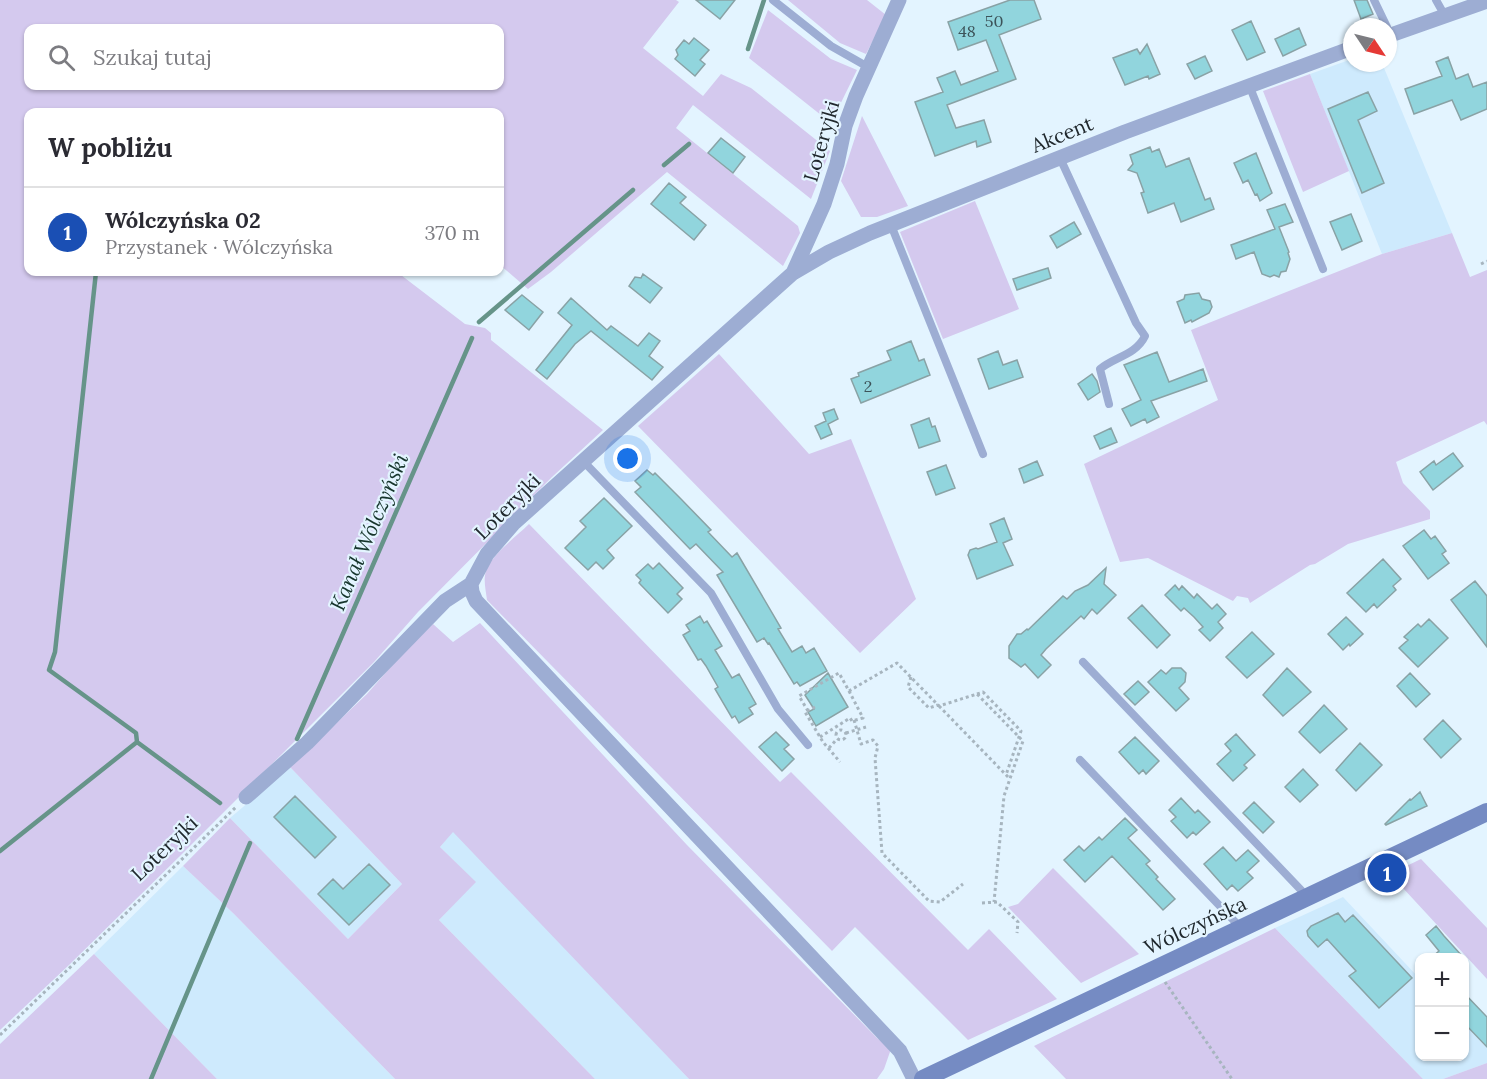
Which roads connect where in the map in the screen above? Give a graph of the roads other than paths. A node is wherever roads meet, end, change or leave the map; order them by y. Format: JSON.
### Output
{"nodes":[{"id":1,"x":773,"y":0,"type":"edge"},
{"id":2,"x":899,"y":0,"type":"edge"},
{"id":3,"x":1374,"y":0,"type":"edge"},
{"id":4,"x":1436,"y":0,"type":"edge"},
{"id":5,"x":1487,"y":2,"type":"edge"},
{"id":6,"x":1444,"y":16,"type":"junction"},
{"id":7,"x":1382,"y":18,"type":"edge"},
{"id":8,"x":1397,"y":29,"type":"edge"},
{"id":9,"x":1343,"y":51,"type":"edge"},
{"id":10,"x":868,"y":67,"type":"junction"},
{"id":11,"x":1248,"y":85,"type":"junction"},
{"id":12,"x":1060,"y":158,"type":"junction"},
{"id":13,"x":891,"y":225,"type":"junction"},
{"id":14,"x":1323,"y":269,"type":"dead end"},
{"id":15,"x":793,"y":273,"type":"junction"},
{"id":16,"x":1109,"y":404,"type":"dead end"},
{"id":17,"x":983,"y":454,"type":"dead end"},
{"id":18,"x":584,"y":462,"type":"junction"},
{"id":19,"x":471,"y":584,"type":"junction"},
{"id":20,"x":1083,"y":662,"type":"dead end"},
{"id":21,"x":808,"y":745,"type":"dead end"},
{"id":22,"x":1080,"y":760,"type":"dead end"},
{"id":23,"x":246,"y":797,"type":"road end"},
{"id":24,"x":1487,"y":812,"type":"edge"},
{"id":25,"x":1306,"y":898,"type":"junction"},
{"id":26,"x":1241,"y":928,"type":"junction"},
{"id":27,"x":914,"y":1079,"type":"edge"},
{"id":28,"x":923,"y":1079,"type":"edge"}],
"edges":[{"from":1,"to":10,"type":"lane"},
{"from":2,"to":10,"type":"street","name":"Loteryjki"},
{"from":3,"to":7,"type":"lane"},
{"from":4,"to":6,"type":"lane"},
{"from":5,"to":6,"type":"street"},
{"from":6,"to":8,"type":"street"},
{"from":9,"to":11,"type":"street","name":"Akcent"},
{"from":10,"to":15,"type":"street","name":"Loteryjki"},
{"from":11,"to":12,"type":"street","name":"Akcent"},
{"from":11,"to":14,"type":"lane"},
{"from":12,"to":13,"type":"street","name":"Akcent"},
{"from":12,"to":16,"type":"lane"},
{"from":13,"to":15,"type":"street","name":"Akcent"},
{"from":13,"to":17,"type":"lane"},
{"from":15,"to":18,"type":"street","name":"Loteryjki"},
{"from":18,"to":19,"type":"street","name":"Loteryjki"},
{"from":18,"to":21,"type":"lane"},
{"from":19,"to":23,"type":"street","name":"Loteryjki"},
{"from":19,"to":27,"type":"street"},
{"from":20,"to":25,"type":"lane"},
{"from":22,"to":26,"type":"lane"},
{"from":24,"to":25,"type":"street","name":"Wólczyńska"},
{"from":25,"to":26,"type":"street","name":"Wólczyńska"},
{"from":26,"to":28,"type":"street","name":"Wólczyńska"}]}
